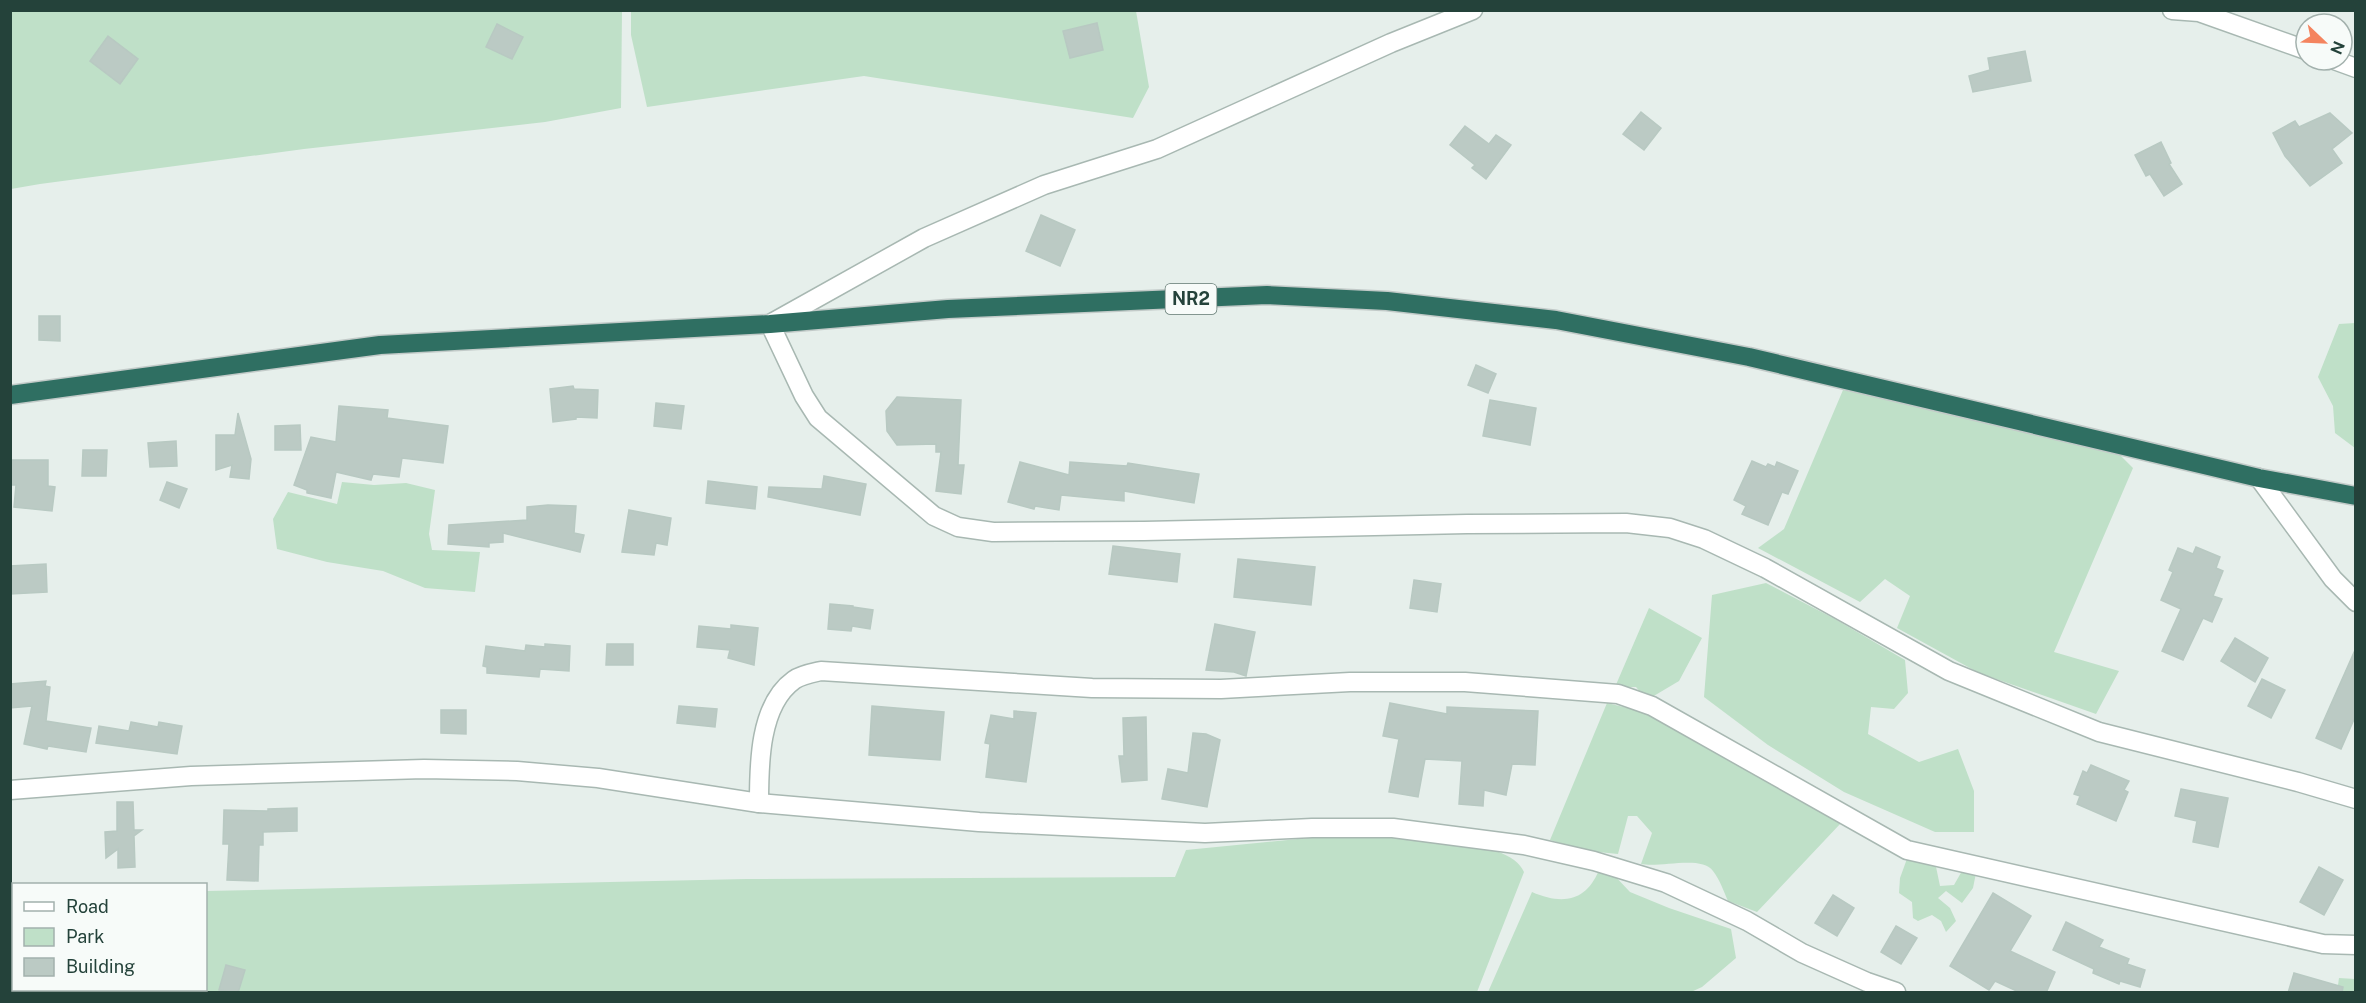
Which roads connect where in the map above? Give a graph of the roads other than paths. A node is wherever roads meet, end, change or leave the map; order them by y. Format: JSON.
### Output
{"nodes":[{"id":1,"x":1473,"y":10,"type":"edge"},
{"id":2,"x":2172,"y":10,"type":"edge"},
{"id":3,"x":2294,"y":46,"type":"edge"},
{"id":4,"x":770,"y":324,"type":"junction"},
{"id":5,"x":10,"y":395,"type":"edge"},
{"id":6,"x":2259,"y":478,"type":"junction"},
{"id":7,"x":2355,"y":496,"type":"edge"},
{"id":8,"x":2355,"y":602,"type":"edge"},
{"id":9,"x":10,"y":790,"type":"edge"},
{"id":10,"x":2355,"y":799,"type":"edge"},
{"id":11,"x":759,"y":803,"type":"junction"},
{"id":12,"x":2355,"y":945,"type":"edge"},
{"id":13,"x":1896,"y":993,"type":"edge"}],
"edges":[{"from":1,"to":4,"type":"street"},
{"from":2,"to":3,"type":"street"},
{"from":4,"to":5,"type":"highway","number":"NR2"},
{"from":4,"to":6,"type":"highway","number":"NR2"},
{"from":4,"to":10,"type":"street"},
{"from":6,"to":7,"type":"highway","number":"NR2"},
{"from":6,"to":8,"type":"street"},
{"from":9,"to":11,"type":"street"},
{"from":11,"to":12,"type":"street"},
{"from":11,"to":13,"type":"street"}]}
